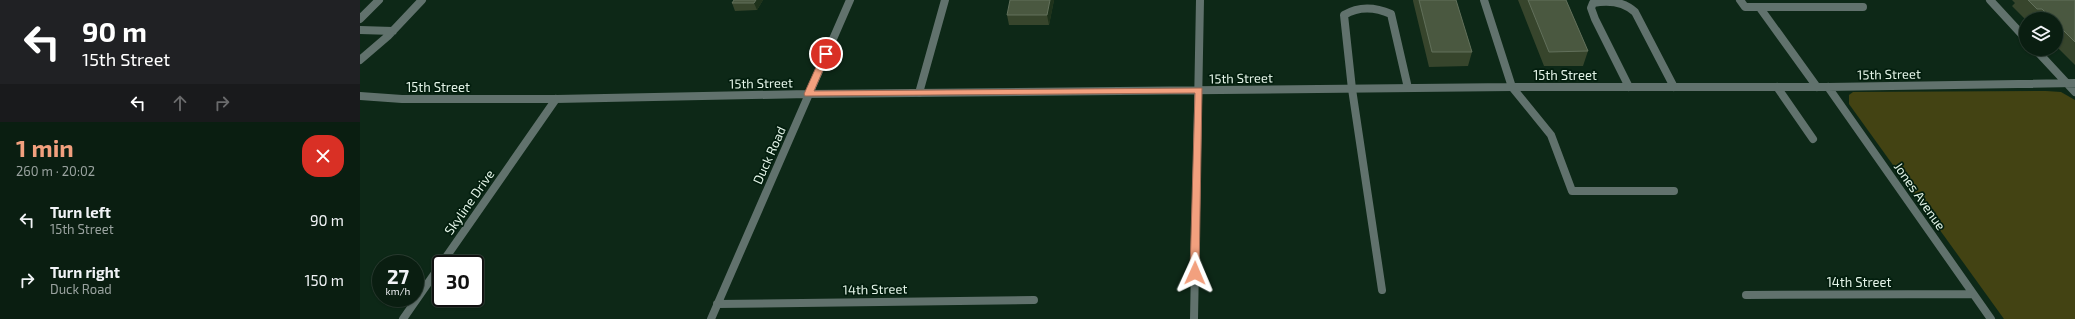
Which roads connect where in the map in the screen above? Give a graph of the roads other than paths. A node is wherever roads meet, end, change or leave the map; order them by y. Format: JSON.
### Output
{"nodes":[{"id":1,"x":379,"y":0,"type":"edge"},
{"id":2,"x":422,"y":0,"type":"edge"},
{"id":3,"x":850,"y":0,"type":"edge"},
{"id":4,"x":945,"y":0,"type":"edge"},
{"id":5,"x":1200,"y":0,"type":"edge"},
{"id":6,"x":1484,"y":0,"type":"edge"},
{"id":7,"x":1740,"y":0,"type":"edge"},
{"id":8,"x":1990,"y":0,"type":"edge"},
{"id":9,"x":1863,"y":7,"type":"dead end"},
{"id":10,"x":1760,"y":8,"type":"junction"},
{"id":11,"x":360,"y":19,"type":"edge"},
{"id":12,"x":360,"y":30,"type":"edge"},
{"id":13,"x":393,"y":31,"type":"junction"},
{"id":14,"x":2019,"y":31,"type":"edge"},
{"id":15,"x":2042,"y":56,"type":"edge"},
{"id":16,"x":360,"y":60,"type":"edge"},
{"id":17,"x":2067,"y":83,"type":"junction"},
{"id":18,"x":2075,"y":83,"type":"edge"},
{"id":19,"x":1512,"y":86,"type":"junction"},
{"id":20,"x":1629,"y":87,"type":"junction"},
{"id":21,"x":1674,"y":87,"type":"junction"},
{"id":22,"x":1778,"y":87,"type":"junction"},
{"id":23,"x":1817,"y":87,"type":"junction"},
{"id":24,"x":1828,"y":87,"type":"junction"},
{"id":25,"x":1408,"y":88,"type":"junction"},
{"id":26,"x":1352,"y":89,"type":"junction"},
{"id":27,"x":1199,"y":90,"type":"junction"},
{"id":28,"x":2075,"y":92,"type":"edge"},
{"id":29,"x":919,"y":93,"type":"junction"},
{"id":30,"x":808,"y":94,"type":"junction"},
{"id":31,"x":360,"y":96,"type":"edge"},
{"id":32,"x":556,"y":99,"type":"junction"},
{"id":33,"x":1813,"y":138,"type":"dead end"},
{"id":34,"x":1674,"y":191,"type":"dead end"},
{"id":35,"x":1382,"y":290,"type":"dead end"},
{"id":36,"x":1972,"y":294,"type":"junction"},
{"id":37,"x":1746,"y":295,"type":"dead end"},
{"id":38,"x":1034,"y":300,"type":"dead end"},
{"id":39,"x":717,"y":304,"type":"junction"},
{"id":40,"x":402,"y":319,"type":"edge"},
{"id":41,"x":711,"y":319,"type":"edge"},
{"id":42,"x":1194,"y":319,"type":"edge"},
{"id":43,"x":1991,"y":319,"type":"edge"}],
"edges":[{"from":1,"to":11,"type":"street"},
{"from":2,"to":13,"type":"street"},
{"from":3,"to":30,"type":"street","name":"Duck Road"},
{"from":4,"to":29,"type":"street"},
{"from":5,"to":27,"type":"street"},
{"from":6,"to":19,"type":"street"},
{"from":7,"to":10,"type":"street"},
{"from":8,"to":14,"type":"street"},
{"from":9,"to":10,"type":"street"},
{"from":10,"to":23,"type":"street"},
{"from":12,"to":13,"type":"street"},
{"from":13,"to":16,"type":"street"},
{"from":15,"to":17,"type":"street"},
{"from":17,"to":18,"type":"street","name":"15th Street"},
{"from":17,"to":24,"type":"street","name":"15th Street"},
{"from":17,"to":28,"type":"street"},
{"from":19,"to":20,"type":"street","name":"15th Street"},
{"from":19,"to":25,"type":"street","name":"15th Street"},
{"from":19,"to":34,"type":"street"},
{"from":20,"to":21,"type":"street","name":"15th Street"},
{"from":20,"to":21,"type":"street"},
{"from":21,"to":22,"type":"street","name":"15th Street"},
{"from":22,"to":23,"type":"street","name":"15th Street"},
{"from":22,"to":33,"type":"street"},
{"from":23,"to":24,"type":"street","name":"15th Street"},
{"from":24,"to":36,"type":"street","name":"Jones Avenue"},
{"from":25,"to":26,"type":"street","name":"15th Street"},
{"from":25,"to":26,"type":"street"},
{"from":26,"to":27,"type":"street","name":"15th Street"},
{"from":26,"to":35,"type":"street"},
{"from":27,"to":29,"type":"street","name":"15th Street"},
{"from":27,"to":42,"type":"street"},
{"from":29,"to":30,"type":"street","name":"15th Street"},
{"from":30,"to":32,"type":"street","name":"15th Street"},
{"from":30,"to":39,"type":"street","name":"Duck Road"},
{"from":31,"to":32,"type":"street","name":"15th Street"},
{"from":32,"to":40,"type":"street","name":"Skyline Drive"},
{"from":36,"to":37,"type":"street","name":"14th Street"},
{"from":36,"to":43,"type":"street","name":"Jones Avenue"},
{"from":38,"to":39,"type":"street","name":"14th Street"},
{"from":39,"to":41,"type":"street","name":"Duck Road"}]}
